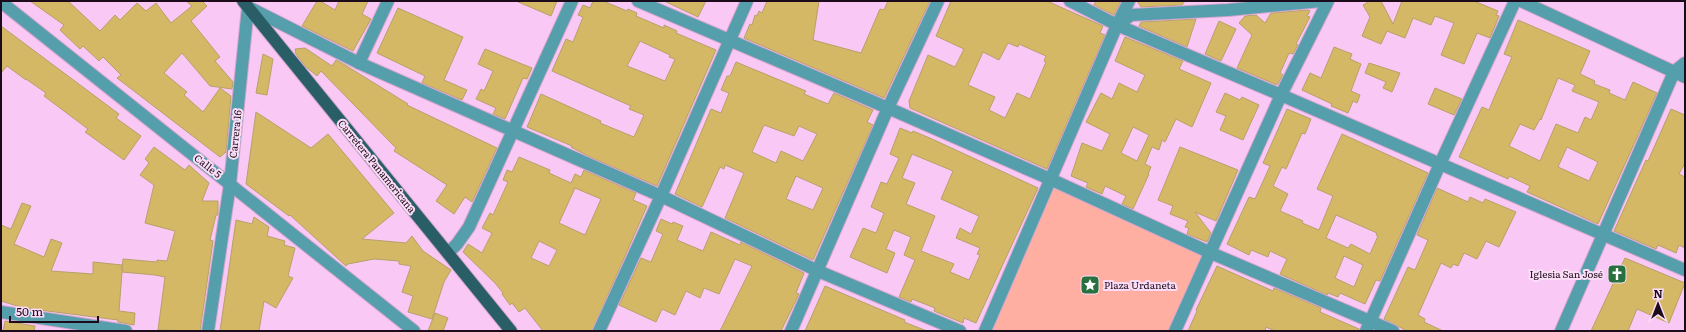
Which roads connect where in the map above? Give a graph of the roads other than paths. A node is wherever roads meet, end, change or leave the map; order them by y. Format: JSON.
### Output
{"nodes":[{"id":1,"x":388,"y":1,"type":"edge"},
{"id":2,"x":572,"y":1,"type":"edge"},
{"id":3,"x":638,"y":1,"type":"edge"},
{"id":4,"x":747,"y":1,"type":"edge"},
{"id":5,"x":938,"y":1,"type":"edge"},
{"id":6,"x":1070,"y":1,"type":"edge"},
{"id":7,"x":1129,"y":1,"type":"edge"},
{"id":8,"x":1321,"y":1,"type":"edge"},
{"id":9,"x":1328,"y":1,"type":"edge"},
{"id":10,"x":1515,"y":1,"type":"edge"},
{"id":11,"x":1521,"y":1,"type":"edge"},
{"id":12,"x":1,"y":2,"type":"edge"},
{"id":13,"x":246,"y":4,"type":"edge"},
{"id":14,"x":1117,"y":26,"type":"junction"},
{"id":15,"x":730,"y":41,"type":"junction"},
{"id":16,"x":1685,"y":63,"type":"edge"},
{"id":17,"x":359,"y":64,"type":"junction"},
{"id":18,"x":1674,"y":72,"type":"junction"},
{"id":19,"x":1685,"y":77,"type":"edge"},
{"id":20,"x":1281,"y":95,"type":"junction"},
{"id":21,"x":888,"y":108,"type":"junction"},
{"id":22,"x":512,"y":131,"type":"junction"},
{"id":23,"x":1440,"y":164,"type":"junction"},
{"id":24,"x":1050,"y":179,"type":"junction"},
{"id":25,"x":230,"y":184,"type":"junction"},
{"id":26,"x":661,"y":196,"type":"junction"},
{"id":27,"x":1603,"y":234,"type":"junction"},
{"id":28,"x":448,"y":253,"type":"junction"},
{"id":29,"x":1210,"y":253,"type":"junction"},
{"id":30,"x":1685,"y":270,"type":"edge"},
{"id":31,"x":818,"y":271,"type":"junction"},
{"id":32,"x":1,"y":312,"type":"edge"},
{"id":33,"x":1368,"y":326,"type":"edge"},
{"id":34,"x":126,"y":331,"type":"edge"},
{"id":35,"x":208,"y":331,"type":"edge"},
{"id":36,"x":414,"y":331,"type":"edge"},
{"id":37,"x":511,"y":331,"type":"edge"},
{"id":38,"x":599,"y":331,"type":"edge"},
{"id":39,"x":791,"y":331,"type":"edge"},
{"id":40,"x":960,"y":331,"type":"edge"},
{"id":41,"x":985,"y":331,"type":"edge"},
{"id":42,"x":1175,"y":331,"type":"edge"},
{"id":43,"x":1393,"y":331,"type":"edge"},
{"id":44,"x":1561,"y":331,"type":"edge"}],
"edges":[{"from":1,"to":17,"type":"street"},
{"from":2,"to":22,"type":"street"},
{"from":3,"to":15,"type":"street"},
{"from":4,"to":15,"type":"street"},
{"from":5,"to":21,"type":"street"},
{"from":6,"to":14,"type":"street"},
{"from":7,"to":14,"type":"street"},
{"from":8,"to":14,"type":"street"},
{"from":9,"to":20,"type":"street"},
{"from":10,"to":23,"type":"street"},
{"from":11,"to":18,"type":"street"},
{"from":12,"to":25,"type":"street","name":"Calle 5"},
{"from":13,"to":17,"type":"street"},
{"from":13,"to":25,"type":"street","name":"Carrera 16"},
{"from":13,"to":28,"type":"main road","name":"Carretera Panamericana"},
{"from":14,"to":20,"type":"street"},
{"from":14,"to":24,"type":"street"},
{"from":15,"to":21,"type":"street"},
{"from":15,"to":26,"type":"street"},
{"from":16,"to":18,"type":"street"},
{"from":17,"to":22,"type":"street"},
{"from":18,"to":19,"type":"street"},
{"from":18,"to":27,"type":"street"},
{"from":20,"to":23,"type":"street"},
{"from":20,"to":29,"type":"street"},
{"from":21,"to":24,"type":"street"},
{"from":21,"to":31,"type":"street"},
{"from":22,"to":26,"type":"street"},
{"from":22,"to":28,"type":"street"},
{"from":23,"to":27,"type":"street"},
{"from":23,"to":33,"type":"street"},
{"from":24,"to":29,"type":"street"},
{"from":24,"to":41,"type":"street"},
{"from":25,"to":35,"type":"street","name":"Carrera 16"},
{"from":25,"to":36,"type":"street","name":"Calle 5"},
{"from":26,"to":31,"type":"street"},
{"from":26,"to":38,"type":"street"},
{"from":27,"to":30,"type":"street"},
{"from":27,"to":44,"type":"street"},
{"from":28,"to":37,"type":"main road","name":"Carretera Panamericana"},
{"from":29,"to":33,"type":"street"},
{"from":29,"to":42,"type":"street"},
{"from":31,"to":39,"type":"street"},
{"from":31,"to":40,"type":"street"},
{"from":32,"to":34,"type":"street"},
{"from":33,"to":43,"type":"street"}]}
